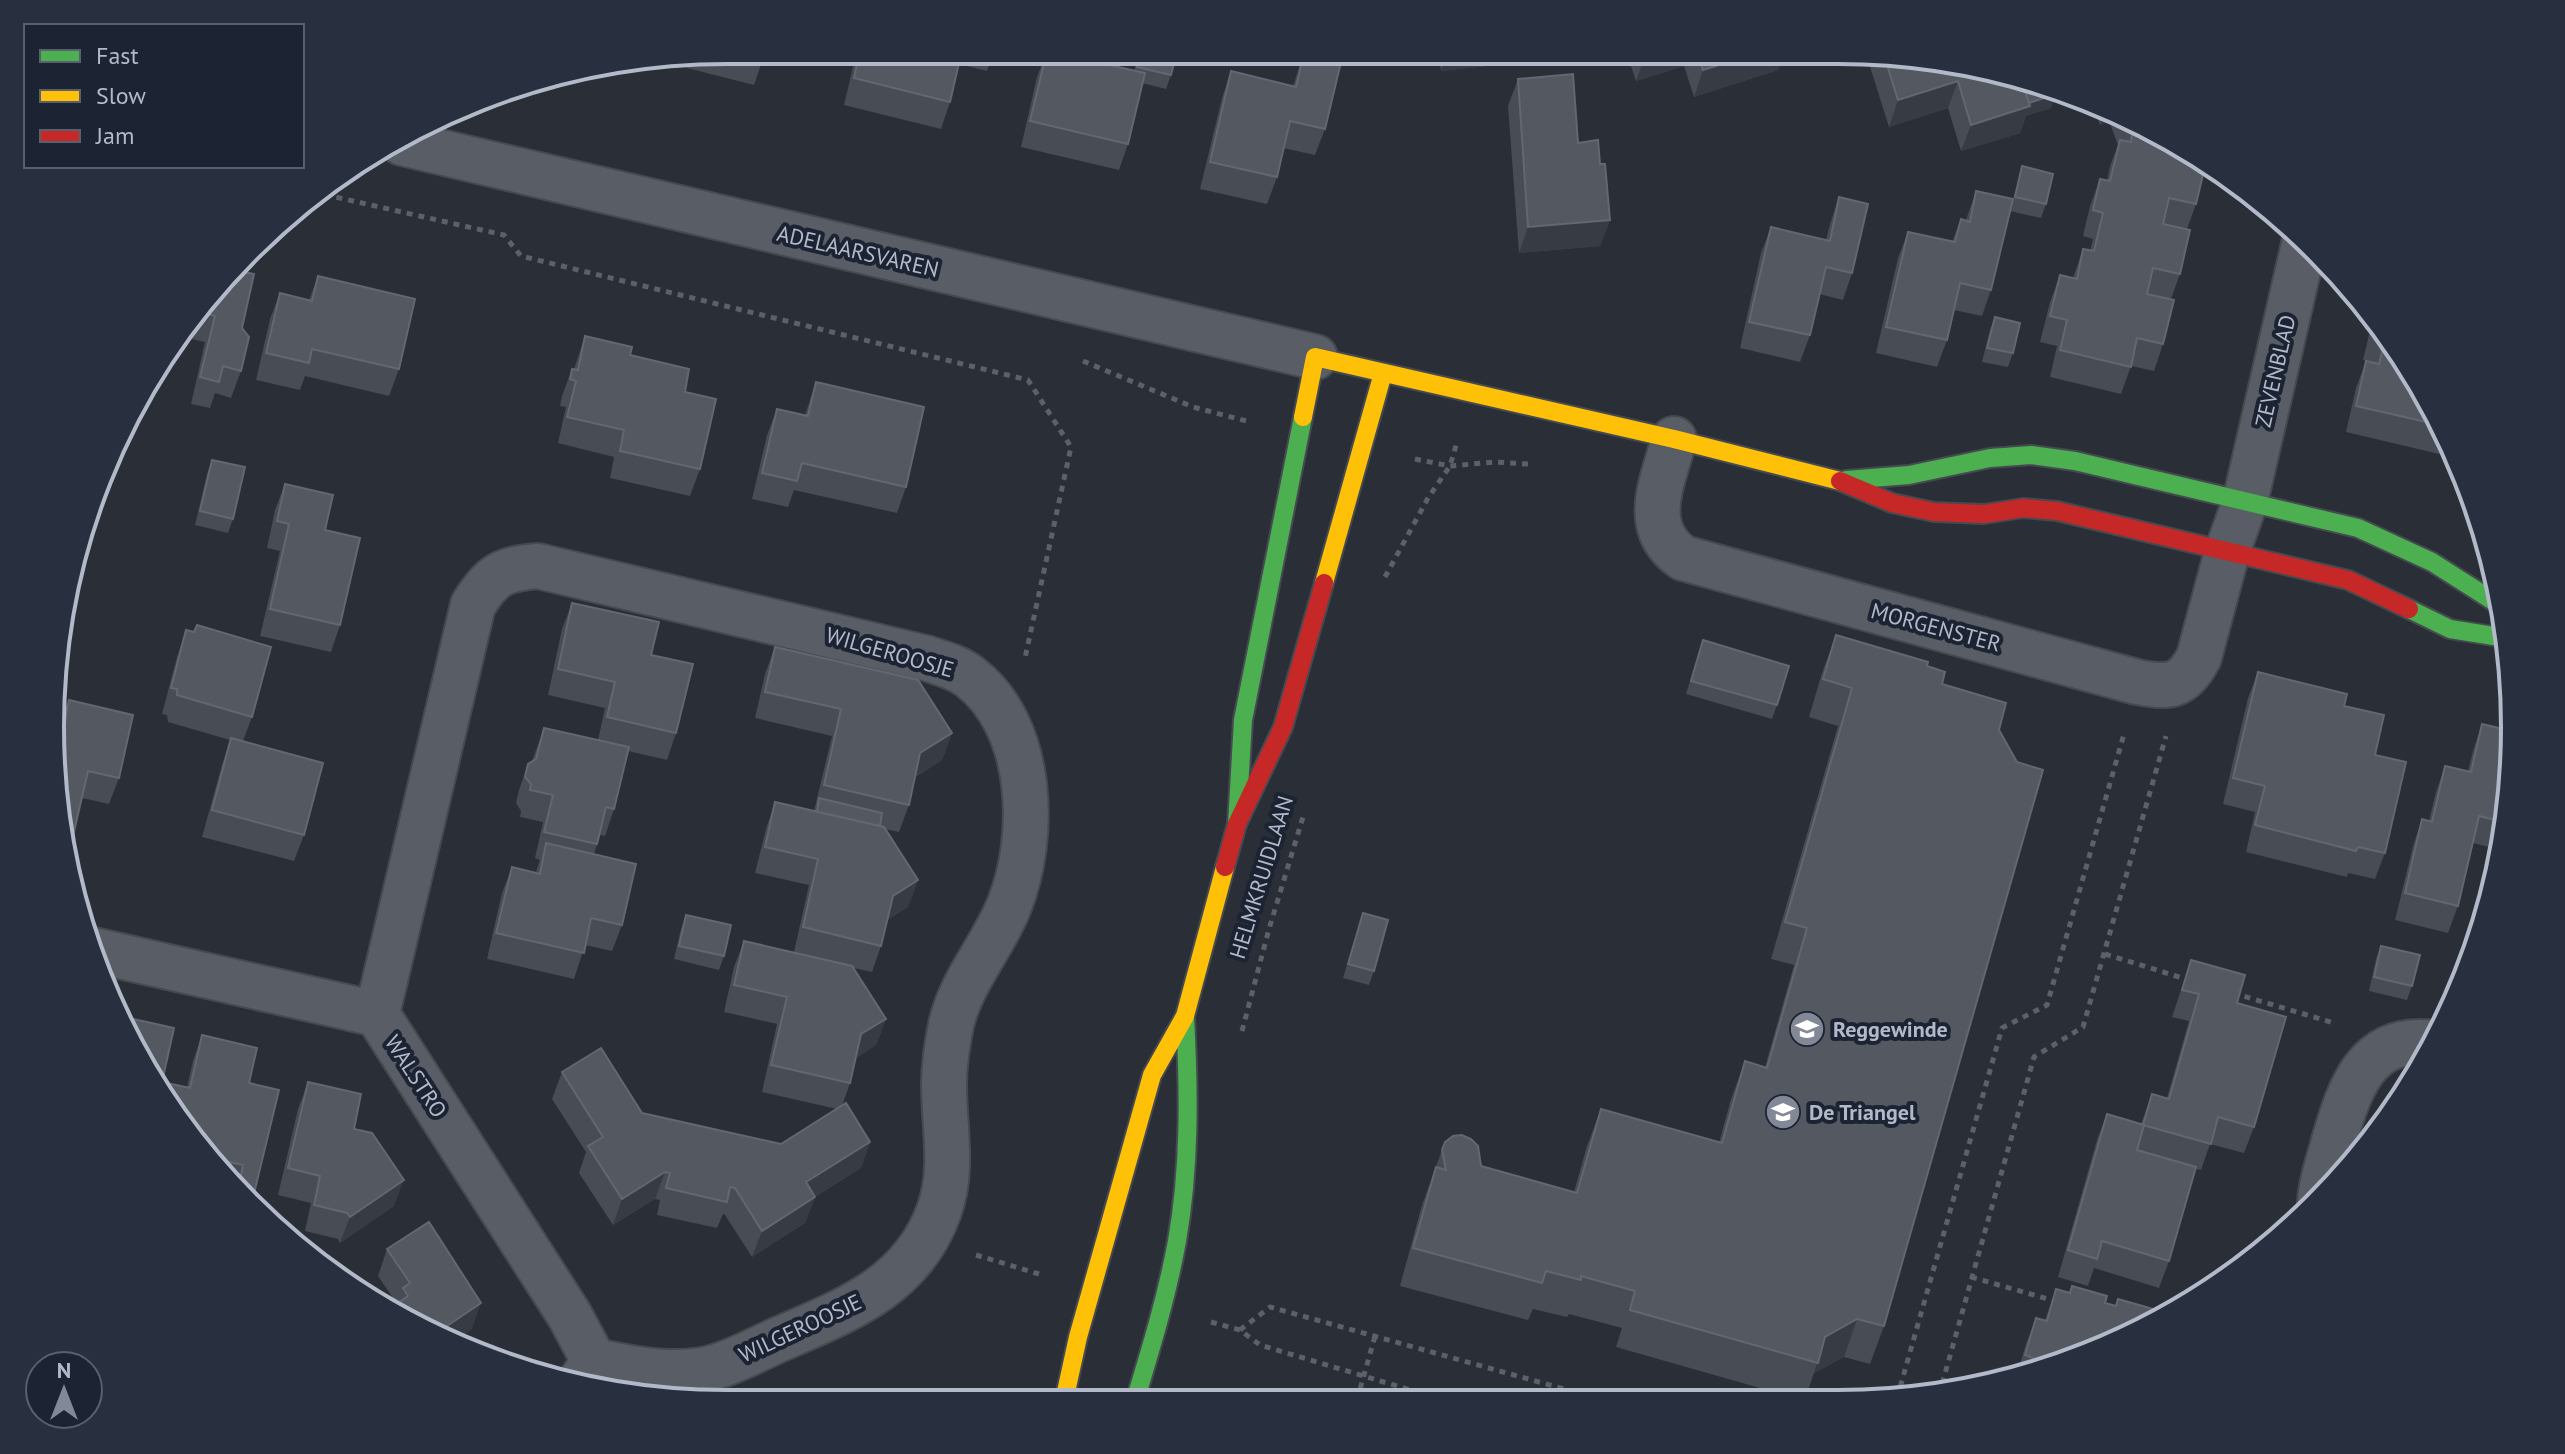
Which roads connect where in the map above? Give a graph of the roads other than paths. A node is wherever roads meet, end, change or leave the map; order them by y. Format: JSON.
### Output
{"nodes":[{"id":1,"x":410,"y":145,"type":"edge"},
{"id":2,"x":2302,"y":253,"type":"edge"},
{"id":3,"x":1315,"y":357,"type":"junction"},
{"id":4,"x":1383,"y":373,"type":"junction"},
{"id":5,"x":1674,"y":439,"type":"junction"},
{"id":6,"x":1840,"y":481,"type":"junction"},
{"id":7,"x":2245,"y":502,"type":"junction"},
{"id":8,"x":2227,"y":552,"type":"junction"},
{"id":9,"x":2487,"y":595,"type":"edge"},
{"id":10,"x":2494,"y":636,"type":"edge"},
{"id":11,"x":1237,"y":824,"type":"junction"},
{"id":12,"x":104,"y":952,"type":"edge"},
{"id":13,"x":377,"y":1014,"type":"junction"},
{"id":14,"x":1185,"y":1016,"type":"junction"},
{"id":15,"x":2421,"y":1042,"type":"edge"},
{"id":16,"x":2324,"y":1177,"type":"edge"},
{"id":17,"x":586,"y":1373,"type":"edge"},
{"id":18,"x":1066,"y":1390,"type":"edge"},
{"id":19,"x":1138,"y":1390,"type":"edge"}],
"edges":[{"from":1,"to":3,"type":"street","name":"ADELAARSVAREN"},
{"from":2,"to":7,"type":"street","name":"ZEVENBLAD"},
{"from":3,"to":4,"type":"street"},
{"from":3,"to":11,"type":"street","name":"HELMKRUIDLAAN"},
{"from":4,"to":5,"type":"street"},
{"from":4,"to":11,"type":"street","name":"HELMKRUIDLAAN"},
{"from":5,"to":6,"type":"street"},
{"from":5,"to":8,"type":"street","name":"MORGENSTER"},
{"from":6,"to":7,"type":"street"},
{"from":6,"to":8,"type":"street"},
{"from":7,"to":8,"type":"street","name":"ZEVENBLAD"},
{"from":7,"to":9,"type":"street"},
{"from":8,"to":10,"type":"street"},
{"from":11,"to":14,"type":"street","name":"HELMKRUIDLAAN"},
{"from":12,"to":13,"type":"street","name":"WALSTRO"},
{"from":13,"to":17,"type":"street","name":"WALSTRO"},
{"from":13,"to":17,"type":"street","name":"WILGEROOSJE"},
{"from":14,"to":18,"type":"street","name":"HELMKRUIDLAAN"},
{"from":14,"to":19,"type":"street","name":"HELMKRUIDLAAN"},
{"from":15,"to":16,"type":"street"}]}
